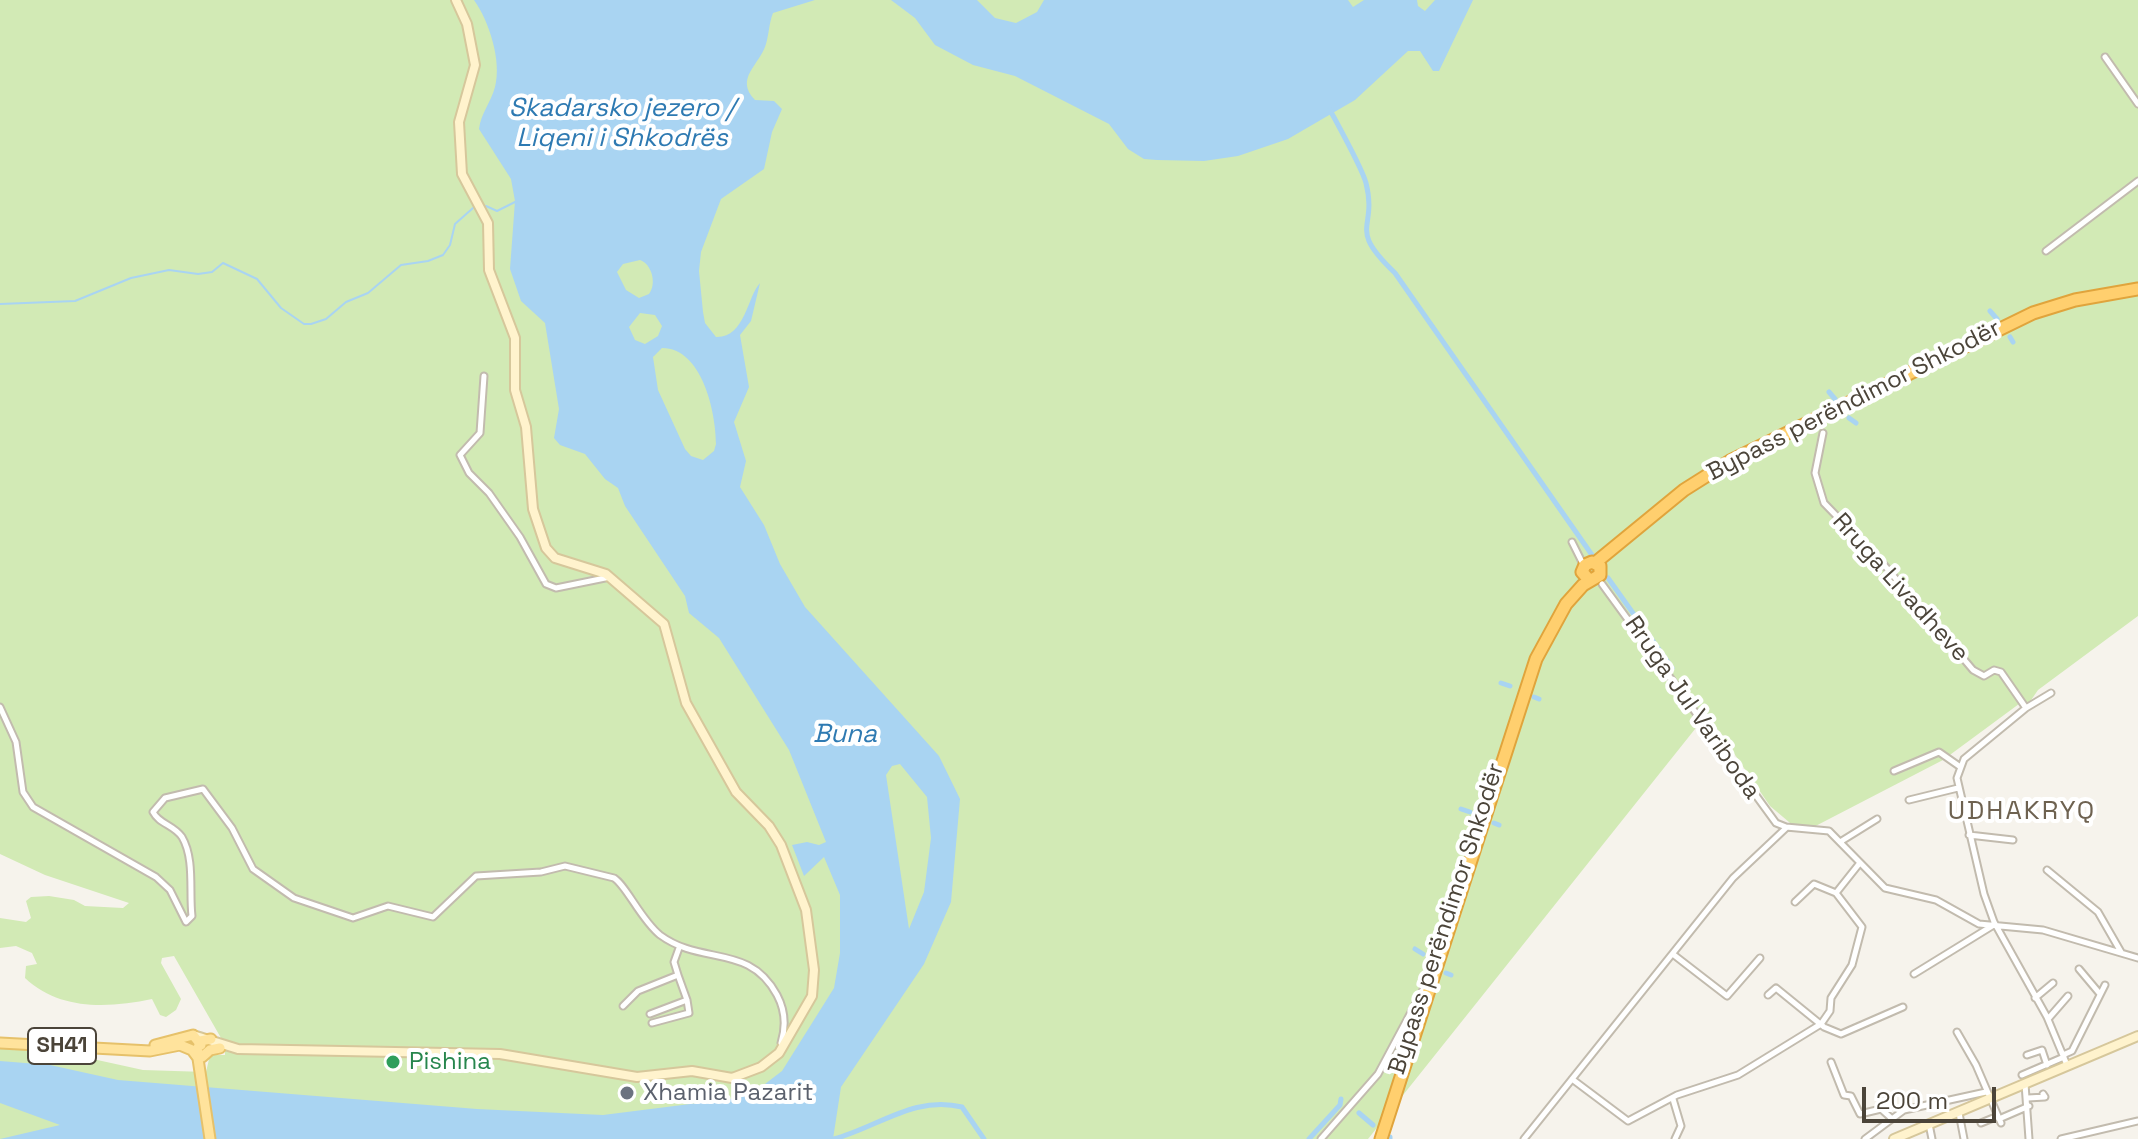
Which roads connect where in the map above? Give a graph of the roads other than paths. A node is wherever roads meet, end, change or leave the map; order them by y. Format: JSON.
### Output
{"nodes":[{"id":1,"x":456,"y":0,"type":"edge"},
{"id":2,"x":2105,"y":57,"type":"dead end"},
{"id":3,"x":2138,"y":104,"type":"edge"},
{"id":4,"x":2138,"y":181,"type":"edge"},
{"id":5,"x":2046,"y":251,"type":"dead end"},
{"id":6,"x":2138,"y":289,"type":"edge"},
{"id":7,"x":2138,"y":296,"type":"edge"},
{"id":8,"x":484,"y":376,"type":"dead end"},
{"id":9,"x":1823,"y":433,"type":"dead end"},
{"id":10,"x":1572,"y":542,"type":"dead end"},
{"id":11,"x":1592,"y":571,"type":"junction"},
{"id":12,"x":610,"y":577,"type":"junction"},
{"id":13,"x":2051,"y":693,"type":"dead end"},
{"id":14,"x":0,"y":707,"type":"edge"},
{"id":15,"x":2026,"y":708,"type":"junction"},
{"id":16,"x":1959,"y":766,"type":"junction"},
{"id":17,"x":1894,"y":771,"type":"dead end"},
{"id":18,"x":1958,"y":788,"type":"junction"},
{"id":19,"x":1909,"y":800,"type":"dead end"},
{"id":20,"x":1877,"y":819,"type":"dead end"},
{"id":21,"x":1786,"y":827,"type":"junction"},
{"id":22,"x":1969,"y":835,"type":"junction"},
{"id":23,"x":2013,"y":840,"type":"dead end"},
{"id":24,"x":1840,"y":842,"type":"junction"},
{"id":25,"x":1859,"y":864,"type":"junction"},
{"id":26,"x":2047,"y":870,"type":"dead end"},
{"id":27,"x":1836,"y":893,"type":"junction"},
{"id":28,"x":1795,"y":902,"type":"dead end"},
{"id":29,"x":1994,"y":926,"type":"junction"},
{"id":30,"x":679,"y":948,"type":"junction"},
{"id":31,"x":2121,"y":952,"type":"junction"},
{"id":32,"x":1674,"y":955,"type":"junction"},
{"id":33,"x":1760,"y":958,"type":"dead end"},
{"id":34,"x":2138,"y":958,"type":"edge"},
{"id":35,"x":2079,"y":969,"type":"dead end"},
{"id":36,"x":1914,"y":974,"type":"dead end"},
{"id":37,"x":678,"y":975,"type":"junction"},
{"id":38,"x":2053,"y":983,"type":"dead end"},
{"id":39,"x":1426,"y":984,"type":"junction"},
{"id":40,"x":2105,"y":985,"type":"dead end"},
{"id":41,"x":2100,"y":994,"type":"junction"},
{"id":42,"x":1768,"y":995,"type":"dead end"},
{"id":43,"x":2068,"y":996,"type":"dead end"},
{"id":44,"x":2035,"y":998,"type":"junction"},
{"id":45,"x":687,"y":1000,"type":"junction"},
{"id":46,"x":623,"y":1006,"type":"dead end"},
{"id":47,"x":1903,"y":1007,"type":"dead end"},
{"id":48,"x":650,"y":1014,"type":"dead end"},
{"id":49,"x":2048,"y":1019,"type":"junction"},
{"id":50,"x":652,"y":1023,"type":"dead end"},
{"id":51,"x":1821,"y":1024,"type":"junction"},
{"id":52,"x":1957,"y":1032,"type":"dead end"},
{"id":53,"x":2138,"y":1036,"type":"edge"},
{"id":54,"x":196,"y":1038,"type":"junction"},
{"id":55,"x":211,"y":1039,"type":"joint"},
{"id":56,"x":0,"y":1043,"type":"edge"},
{"id":57,"x":173,"y":1045,"type":"junction"},
{"id":58,"x":220,"y":1048,"type":"junction"},
{"id":59,"x":125,"y":1049,"type":"junction"},
{"id":60,"x":259,"y":1050,"type":"junction"},
{"id":61,"x":2027,"y":1055,"type":"dead end"},
{"id":62,"x":200,"y":1057,"type":"junction"},
{"id":63,"x":2065,"y":1059,"type":"junction"},
{"id":64,"x":1831,"y":1062,"type":"dead end"},
{"id":65,"x":768,"y":1064,"type":"junction"},
{"id":66,"x":2047,"y":1065,"type":"junction"},
{"id":67,"x":1572,"y":1079,"type":"junction"},
{"id":68,"x":2023,"y":1080,"type":"junction"},
{"id":69,"x":2043,"y":1094,"type":"dead end"},
{"id":70,"x":1988,"y":1095,"type":"junction"},
{"id":71,"x":2028,"y":1098,"type":"junction"},
{"id":72,"x":1673,"y":1099,"type":"junction"},
{"id":73,"x":2029,"y":1106,"type":"junction"},
{"id":74,"x":1959,"y":1112,"type":"junction"},
{"id":75,"x":1890,"y":1117,"type":"junction"},
{"id":76,"x":1999,"y":1120,"type":"junction"},
{"id":77,"x":2138,"y":1121,"type":"edge"},
{"id":78,"x":1981,"y":1123,"type":"dead end"},
{"id":79,"x":1929,"y":1124,"type":"junction"},
{"id":80,"x":210,"y":1139,"type":"edge"},
{"id":81,"x":1321,"y":1139,"type":"edge"},
{"id":82,"x":1374,"y":1139,"type":"edge"},
{"id":83,"x":1381,"y":1139,"type":"edge"},
{"id":84,"x":1524,"y":1139,"type":"edge"},
{"id":85,"x":1675,"y":1139,"type":"edge"},
{"id":86,"x":1865,"y":1139,"type":"edge"},
{"id":87,"x":1894,"y":1139,"type":"edge"},
{"id":88,"x":1932,"y":1139,"type":"edge"},
{"id":89,"x":1964,"y":1139,"type":"edge"},
{"id":90,"x":2029,"y":1139,"type":"edge"},
{"id":91,"x":2061,"y":1139,"type":"edge"}],
"edges":[{"from":1,"to":12,"type":"main road"},
{"from":2,"to":3,"type":"street"},
{"from":4,"to":5,"type":"street"},
{"from":6,"to":11,"type":"highway","name":"Bypass perëndimor Shkodër"},
{"from":7,"to":11,"type":"highway","name":"Bypass perëndimor Shkodër"},
{"from":8,"to":12,"type":"street"},
{"from":9,"to":15,"type":"street","name":"Rruga Livadheve"},
{"from":10,"to":11,"type":"street","name":"Rruga Jul Variboda"},
{"from":11,"to":21,"type":"street","name":"Rruga Jul Variboda"},
{"from":11,"to":39,"type":"highway","name":"Bypass perëndimor Shkodër"},
{"from":11,"to":83,"type":"highway","name":"Bypass perëndimor Shkodër"},
{"from":12,"to":65,"type":"main road"},
{"from":13,"to":15,"type":"street"},
{"from":14,"to":30,"type":"street"},
{"from":15,"to":16,"type":"street"},
{"from":16,"to":17,"type":"street"},
{"from":16,"to":18,"type":"street"},
{"from":18,"to":19,"type":"street"},
{"from":18,"to":22,"type":"street"},
{"from":20,"to":24,"type":"street"},
{"from":21,"to":24,"type":"street"},
{"from":21,"to":32,"type":"street"},
{"from":22,"to":23,"type":"street"},
{"from":22,"to":29,"type":"street"},
{"from":24,"to":25,"type":"street"},
{"from":25,"to":27,"type":"street"},
{"from":25,"to":29,"type":"street"},
{"from":26,"to":31,"type":"street"},
{"from":27,"to":28,"type":"street"},
{"from":27,"to":51,"type":"street"},
{"from":29,"to":31,"type":"street"},
{"from":29,"to":36,"type":"street"},
{"from":29,"to":44,"type":"street"},
{"from":30,"to":37,"type":"street"},
{"from":30,"to":65,"type":"street"},
{"from":31,"to":34,"type":"street"},
{"from":32,"to":33,"type":"street"},
{"from":32,"to":67,"type":"street"},
{"from":35,"to":41,"type":"street"},
{"from":37,"to":45,"type":"street"},
{"from":37,"to":46,"type":"street"},
{"from":38,"to":44,"type":"street"},
{"from":39,"to":81,"type":"street"},
{"from":39,"to":82,"type":"highway","name":"Bypass perëndimor Shkodër"},
{"from":40,"to":41,"type":"street"},
{"from":41,"to":63,"type":"street"},
{"from":42,"to":51,"type":"street"},
{"from":43,"to":49,"type":"street"},
{"from":44,"to":49,"type":"street"},
{"from":45,"to":48,"type":"street"},
{"from":45,"to":50,"type":"street"},
{"from":47,"to":51,"type":"street"},
{"from":49,"to":63,"type":"street"},
{"from":51,"to":72,"type":"street"},
{"from":52,"to":70,"type":"street"},
{"from":53,"to":63,"type":"main road"},
{"from":54,"to":55,"type":"main road"},
{"from":54,"to":57,"type":"main road"},
{"from":54,"to":58,"type":"main road"},
{"from":54,"to":59,"type":"main road","number":"SH41"},
{"from":54,"to":62,"type":"main road"},
{"from":55,"to":60,"type":"main road"},
{"from":56,"to":59,"type":"main road","number":"SH41"},
{"from":57,"to":59,"type":"main road","number":"SH41"},
{"from":57,"to":62,"type":"main road"},
{"from":58,"to":60,"type":"main road"},
{"from":58,"to":62,"type":"main road"},
{"from":60,"to":65,"type":"main road"},
{"from":61,"to":66,"type":"street"},
{"from":62,"to":80,"type":"main road"},
{"from":63,"to":66,"type":"street"},
{"from":63,"to":68,"type":"main road"},
{"from":64,"to":75,"type":"street"},
{"from":66,"to":68,"type":"street"},
{"from":67,"to":72,"type":"street"},
{"from":67,"to":84,"type":"street"},
{"from":68,"to":70,"type":"main road"},
{"from":68,"to":71,"type":"street"},
{"from":69,"to":71,"type":"street"},
{"from":70,"to":74,"type":"main road"},
{"from":70,"to":75,"type":"street"},
{"from":70,"to":76,"type":"street"},
{"from":71,"to":73,"type":"street"},
{"from":72,"to":85,"type":"street"},
{"from":73,"to":76,"type":"street"},
{"from":73,"to":90,"type":"street"},
{"from":74,"to":79,"type":"main road"},
{"from":74,"to":89,"type":"street"},
{"from":75,"to":86,"type":"street"},
{"from":76,"to":78,"type":"street"},
{"from":77,"to":91,"type":"street"},
{"from":79,"to":87,"type":"main road"},
{"from":79,"to":88,"type":"street"}]}
